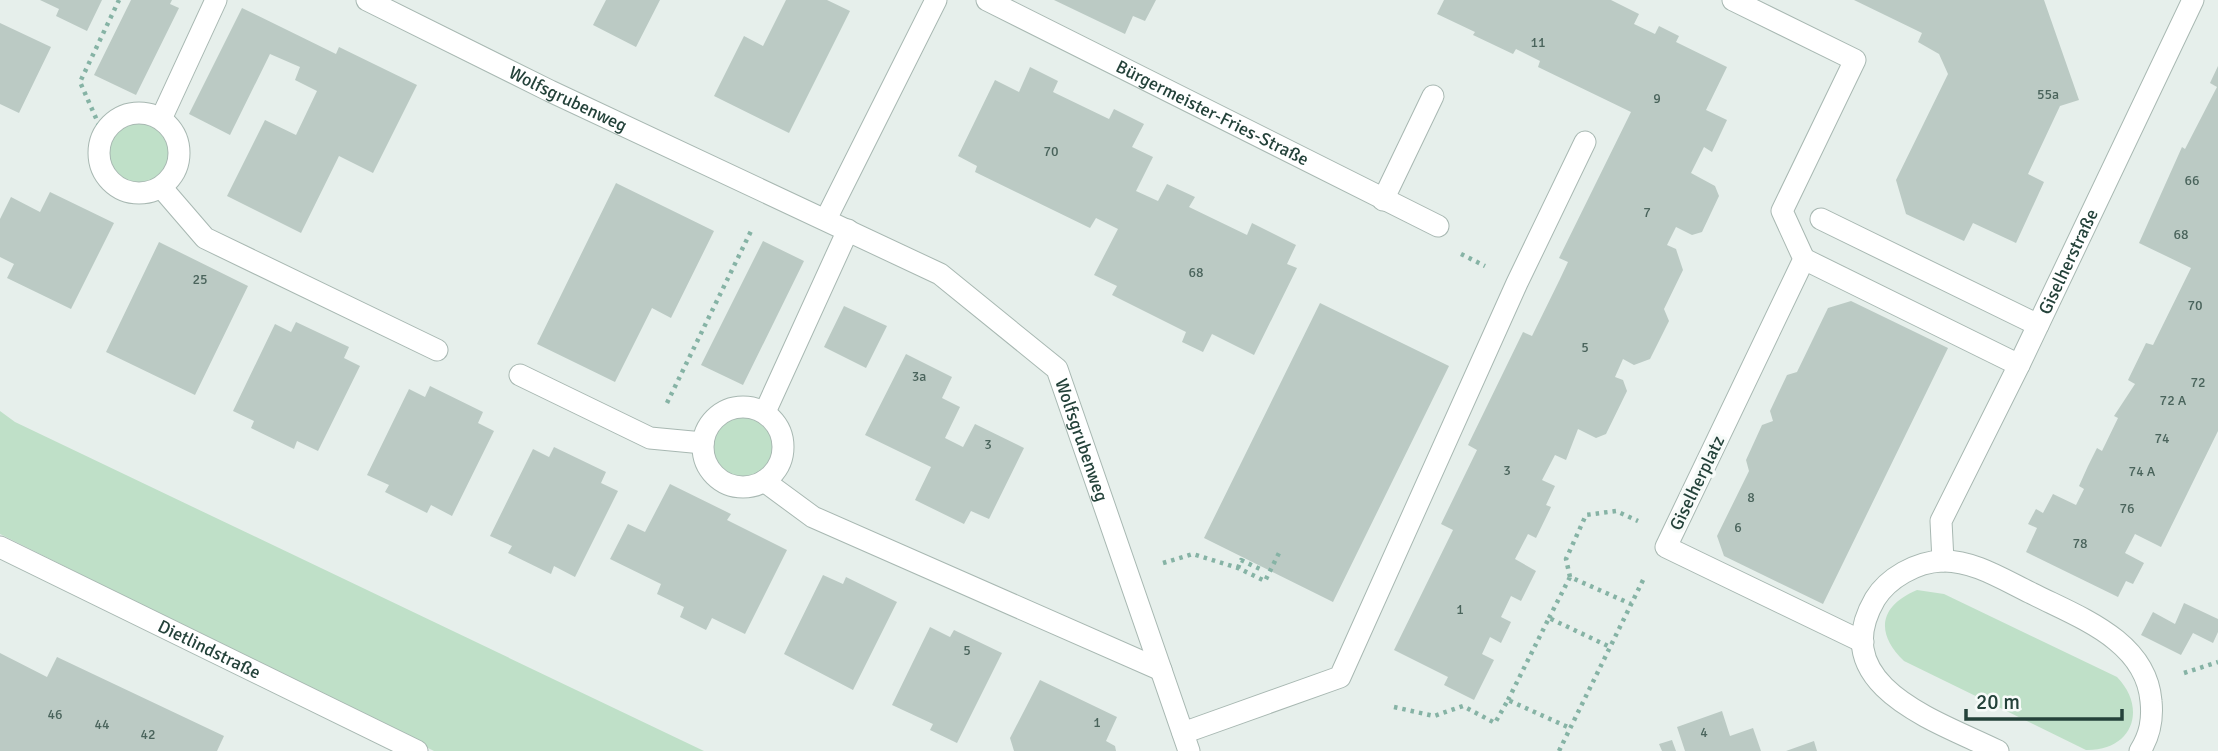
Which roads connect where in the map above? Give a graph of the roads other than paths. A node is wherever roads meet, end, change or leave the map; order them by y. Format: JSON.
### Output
{"nodes":[{"id":1,"x":216,"y":0,"type":"edge"},
{"id":2,"x":367,"y":0,"type":"edge"},
{"id":3,"x":936,"y":0,"type":"edge"},
{"id":4,"x":987,"y":0,"type":"edge"},
{"id":5,"x":1733,"y":0,"type":"edge"},
{"id":6,"x":2193,"y":0,"type":"edge"},
{"id":7,"x":1433,"y":96,"type":"dead end"},
{"id":8,"x":161,"y":119,"type":"junction"},
{"id":9,"x":1585,"y":142,"type":"dead end"},
{"id":10,"x":161,"y":187,"type":"junction"},
{"id":11,"x":1383,"y":200,"type":"junction"},
{"id":12,"x":826,"y":219,"type":"junction"},
{"id":13,"x":1821,"y":219,"type":"dead end"},
{"id":14,"x":1438,"y":226,"type":"road end"},
{"id":15,"x":848,"y":230,"type":"junction"},
{"id":16,"x":1804,"y":260,"type":"junction"},
{"id":17,"x":2038,"y":326,"type":"junction"},
{"id":18,"x":437,"y":350,"type":"dead end"},
{"id":19,"x":2019,"y":365,"type":"junction"},
{"id":20,"x":520,"y":375,"type":"dead end"},
{"id":21,"x":765,"y":412,"type":"junction"},
{"id":22,"x":703,"y":443,"type":"junction"},
{"id":23,"x":764,"y":481,"type":"junction"},
{"id":24,"x":0,"y":547,"type":"edge"},
{"id":25,"x":1943,"y":561,"type":"junction"},
{"id":26,"x":1863,"y":642,"type":"junction"},
{"id":27,"x":1161,"y":670,"type":"junction"},
{"id":28,"x":1186,"y":742,"type":"edge"},
{"id":29,"x":417,"y":751,"type":"edge"},
{"id":30,"x":1998,"y":751,"type":"edge"},
{"id":31,"x":2140,"y":751,"type":"edge"}],
"edges":[{"from":1,"to":8,"type":"street"},
{"from":2,"to":12,"type":"street","name":"Wolfsgrubenweg"},
{"from":3,"to":12,"type":"street"},
{"from":4,"to":11,"type":"street","name":"Bürgermeister-Fries-Straße"},
{"from":5,"to":16,"type":"street"},
{"from":6,"to":17,"type":"street","name":"Giselherstraße"},
{"from":7,"to":11,"type":"street"},
{"from":8,"to":10,"type":"street"},
{"from":8,"to":10,"type":"street"},
{"from":9,"to":28,"type":"street"},
{"from":10,"to":18,"type":"street"},
{"from":11,"to":14,"type":"street","name":"Bürgermeister-Fries-Straße"},
{"from":12,"to":15,"type":"street","name":"Wolfsgrubenweg"},
{"from":13,"to":17,"type":"street"},
{"from":15,"to":21,"type":"street"},
{"from":15,"to":27,"type":"street","name":"Wolfsgrubenweg"},
{"from":16,"to":19,"type":"street"},
{"from":16,"to":26,"type":"street","name":"Giselherplatz"},
{"from":17,"to":19,"type":"street","name":"Giselherstraße"},
{"from":19,"to":25,"type":"street","name":"Giselherstraße"},
{"from":20,"to":22,"type":"street"},
{"from":21,"to":22,"type":"street"},
{"from":21,"to":23,"type":"street"},
{"from":22,"to":23,"type":"street"},
{"from":23,"to":27,"type":"street"},
{"from":24,"to":29,"type":"street","name":"Dietlindstraße"},
{"from":25,"to":26,"type":"street"},
{"from":25,"to":31,"type":"street"},
{"from":26,"to":30,"type":"street"},
{"from":27,"to":28,"type":"street","name":"Wolfsgrubenweg"}]}
